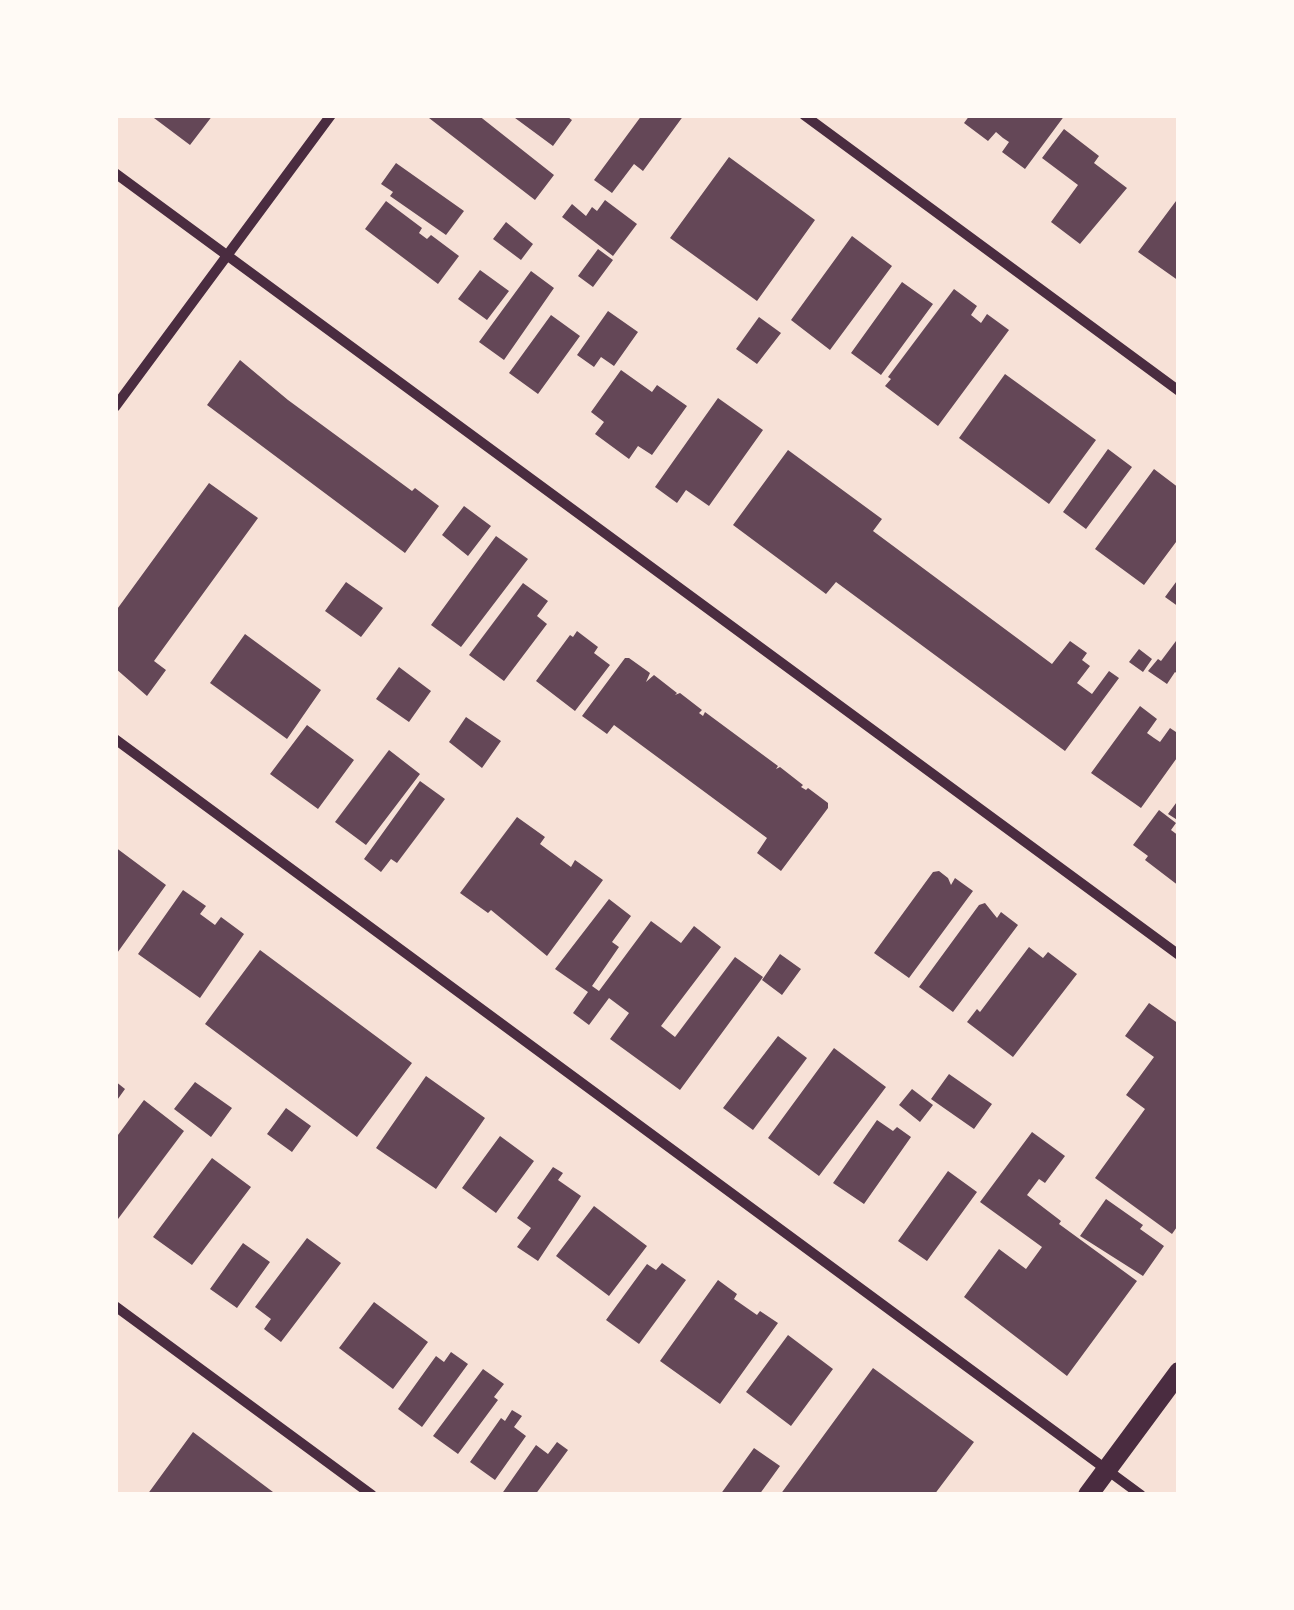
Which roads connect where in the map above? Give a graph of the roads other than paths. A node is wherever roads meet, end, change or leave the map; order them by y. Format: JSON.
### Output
{"nodes":[{"id":1,"x":331,"y":115,"type":"edge"},
{"id":2,"x":804,"y":115,"type":"edge"},
{"id":3,"x":115,"y":173,"type":"edge"},
{"id":4,"x":228,"y":256,"type":"junction"},
{"id":5,"x":1179,"y":391,"type":"edge"},
{"id":6,"x":115,"y":408,"type":"edge"},
{"id":7,"x":115,"y":739,"type":"edge"},
{"id":8,"x":1179,"y":955,"type":"edge"},
{"id":9,"x":115,"y":1306,"type":"edge"},
{"id":10,"x":1179,"y":1372,"type":"edge"},
{"id":11,"x":1107,"y":1470,"type":"junction"},
{"id":12,"x":372,"y":1495,"type":"edge"},
{"id":13,"x":1088,"y":1495,"type":"edge"},
{"id":14,"x":1142,"y":1495,"type":"edge"}],
"edges":[{"from":1,"to":4,"type":"street"},
{"from":2,"to":5,"type":"street"},
{"from":3,"to":4,"type":"street"},
{"from":4,"to":6,"type":"street"},
{"from":4,"to":8,"type":"street"},
{"from":7,"to":11,"type":"street"},
{"from":9,"to":12,"type":"street"},
{"from":10,"to":11,"type":"main road"},
{"from":11,"to":13,"type":"main road"},
{"from":11,"to":14,"type":"street"}]}
